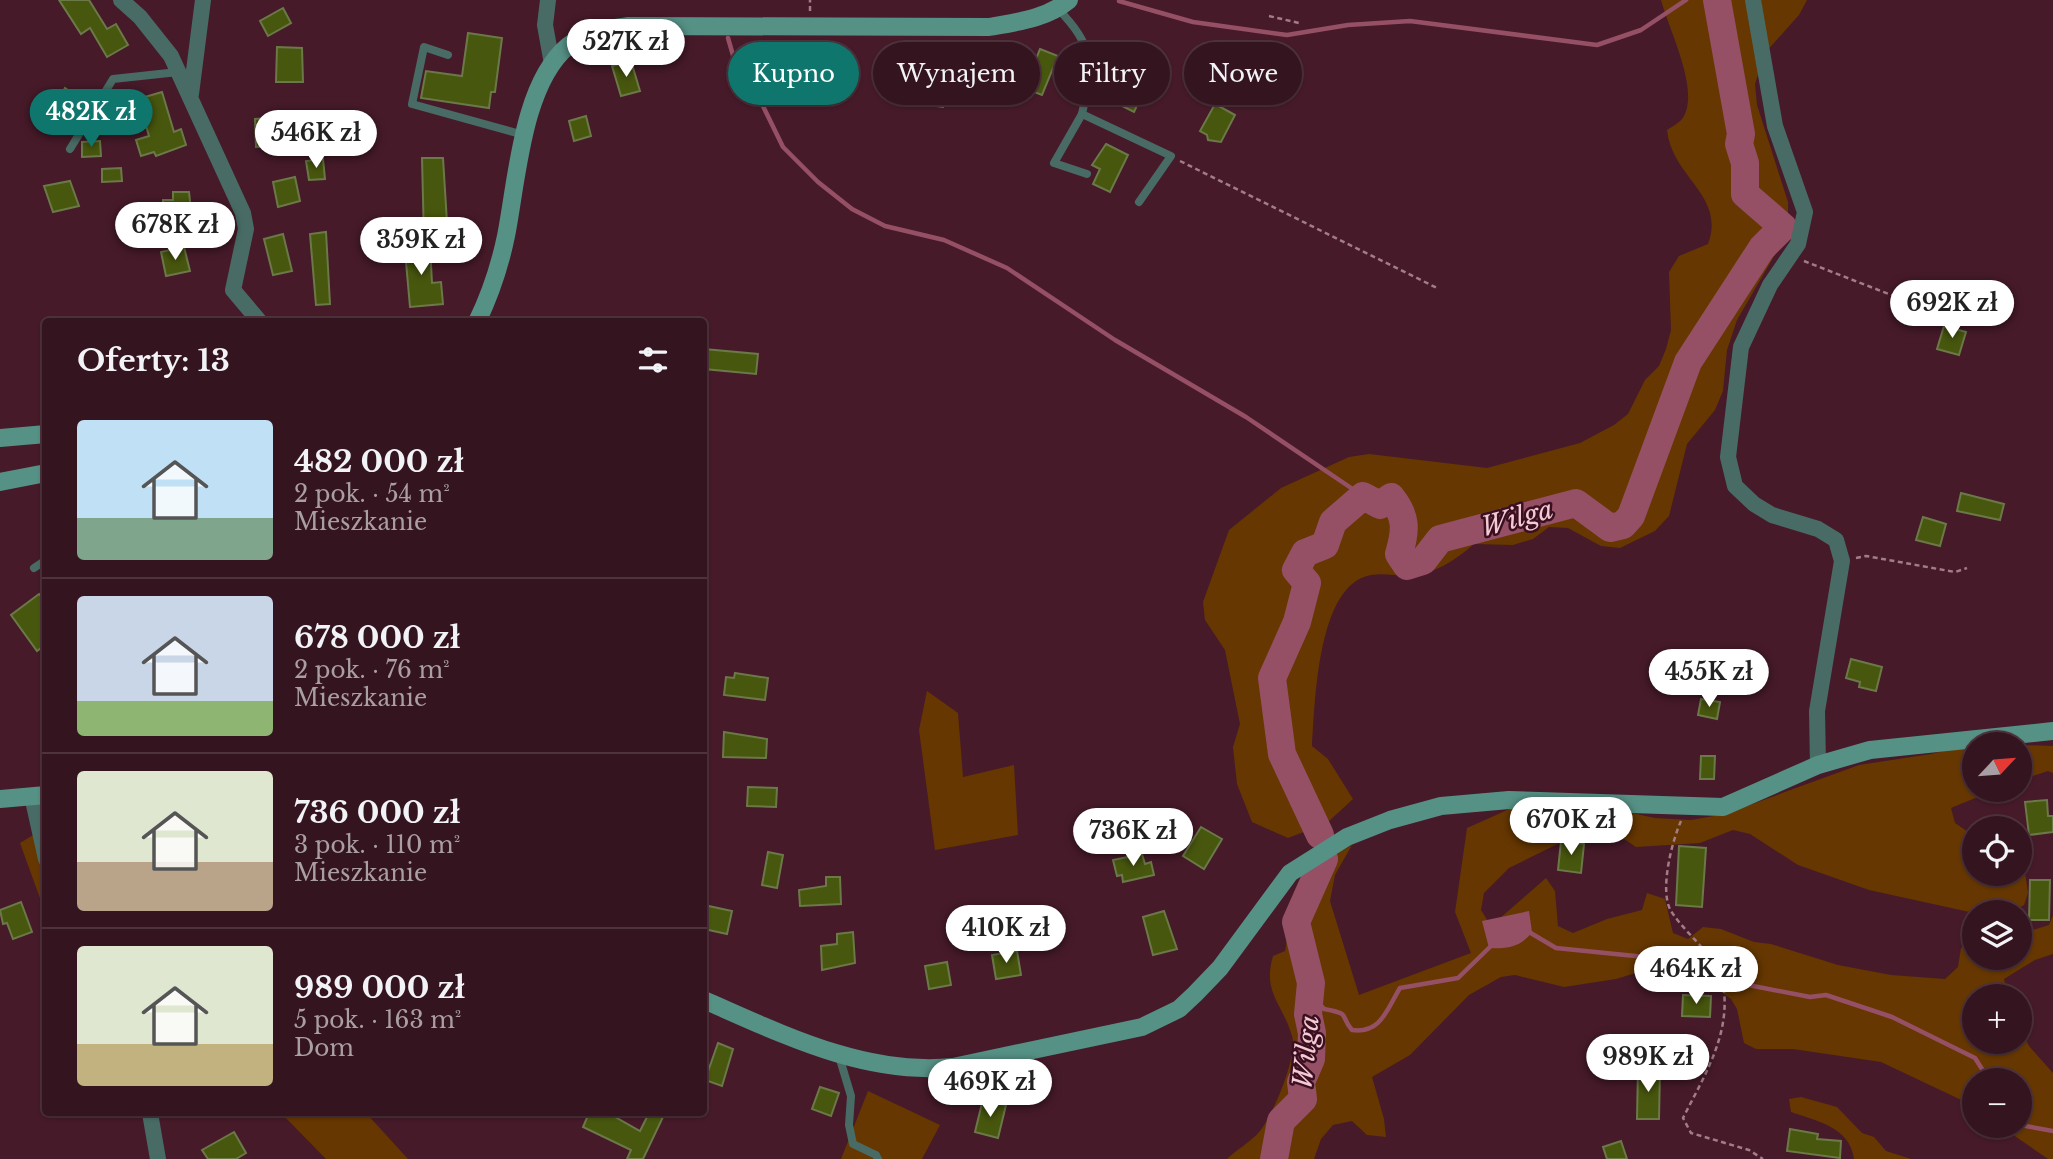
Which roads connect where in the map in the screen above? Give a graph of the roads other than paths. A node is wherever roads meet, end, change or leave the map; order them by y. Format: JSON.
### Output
{"nodes":[{"id":1,"x":121,"y":0,"type":"edge"},
{"id":2,"x":203,"y":0,"type":"edge"},
{"id":3,"x":548,"y":0,"type":"edge"},
{"id":4,"x":1753,"y":0,"type":"edge"},
{"id":5,"x":1063,"y":5,"type":"edge"},
{"id":6,"x":447,"y":55,"type":"dead end"},
{"id":7,"x":552,"y":64,"type":"junction"},
{"id":8,"x":178,"y":72,"type":"junction"},
{"id":9,"x":194,"y":107,"type":"junction"},
{"id":10,"x":1082,"y":114,"type":"junction"},
{"id":11,"x":524,"y":135,"type":"junction"},
{"id":12,"x":70,"y":149,"type":"dead end"},
{"id":13,"x":1087,"y":174,"type":"dead end"},
{"id":14,"x":1139,"y":202,"type":"dead end"},
{"id":15,"x":257,"y":318,"type":"edge"},
{"id":16,"x":479,"y":318,"type":"edge"},
{"id":17,"x":42,"y":434,"type":"edge"},
{"id":18,"x":0,"y":438,"type":"edge"},
{"id":19,"x":42,"y":474,"type":"edge"},
{"id":20,"x":0,"y":482,"type":"edge"},
{"id":21,"x":42,"y":563,"type":"edge"},
{"id":22,"x":34,"y":568,"type":"dead end"},
{"id":23,"x":2053,"y":731,"type":"edge"},
{"id":24,"x":1818,"y":765,"type":"junction"},
{"id":25,"x":39,"y":796,"type":"edge"},
{"id":26,"x":0,"y":799,"type":"edge"},
{"id":27,"x":42,"y":823,"type":"edge"},
{"id":28,"x":707,"y":1001,"type":"edge"},
{"id":29,"x":838,"y":1053,"type":"junction"},
{"id":30,"x":151,"y":1116,"type":"edge"},
{"id":31,"x":158,"y":1159,"type":"edge"},
{"id":32,"x":878,"y":1159,"type":"edge"}],
"edges":[{"from":1,"to":8,"type":"street"},
{"from":2,"to":9,"type":"street"},
{"from":3,"to":7,"type":"street"},
{"from":4,"to":24,"type":"street"},
{"from":5,"to":7,"type":"street"},
{"from":5,"to":10,"type":"lane"},
{"from":6,"to":11,"type":"lane"},
{"from":7,"to":11,"type":"street"},
{"from":8,"to":9,"type":"street"},
{"from":8,"to":12,"type":"lane"},
{"from":9,"to":15,"type":"street"},
{"from":10,"to":13,"type":"lane"},
{"from":10,"to":14,"type":"lane"},
{"from":11,"to":16,"type":"street"},
{"from":17,"to":18,"type":"street"},
{"from":19,"to":20,"type":"street"},
{"from":21,"to":22,"type":"lane"},
{"from":23,"to":24,"type":"street"},
{"from":24,"to":29,"type":"street"},
{"from":25,"to":26,"type":"street"},
{"from":25,"to":27,"type":"street"},
{"from":28,"to":29,"type":"street"},
{"from":29,"to":32,"type":"lane"},
{"from":30,"to":31,"type":"street"}]}
